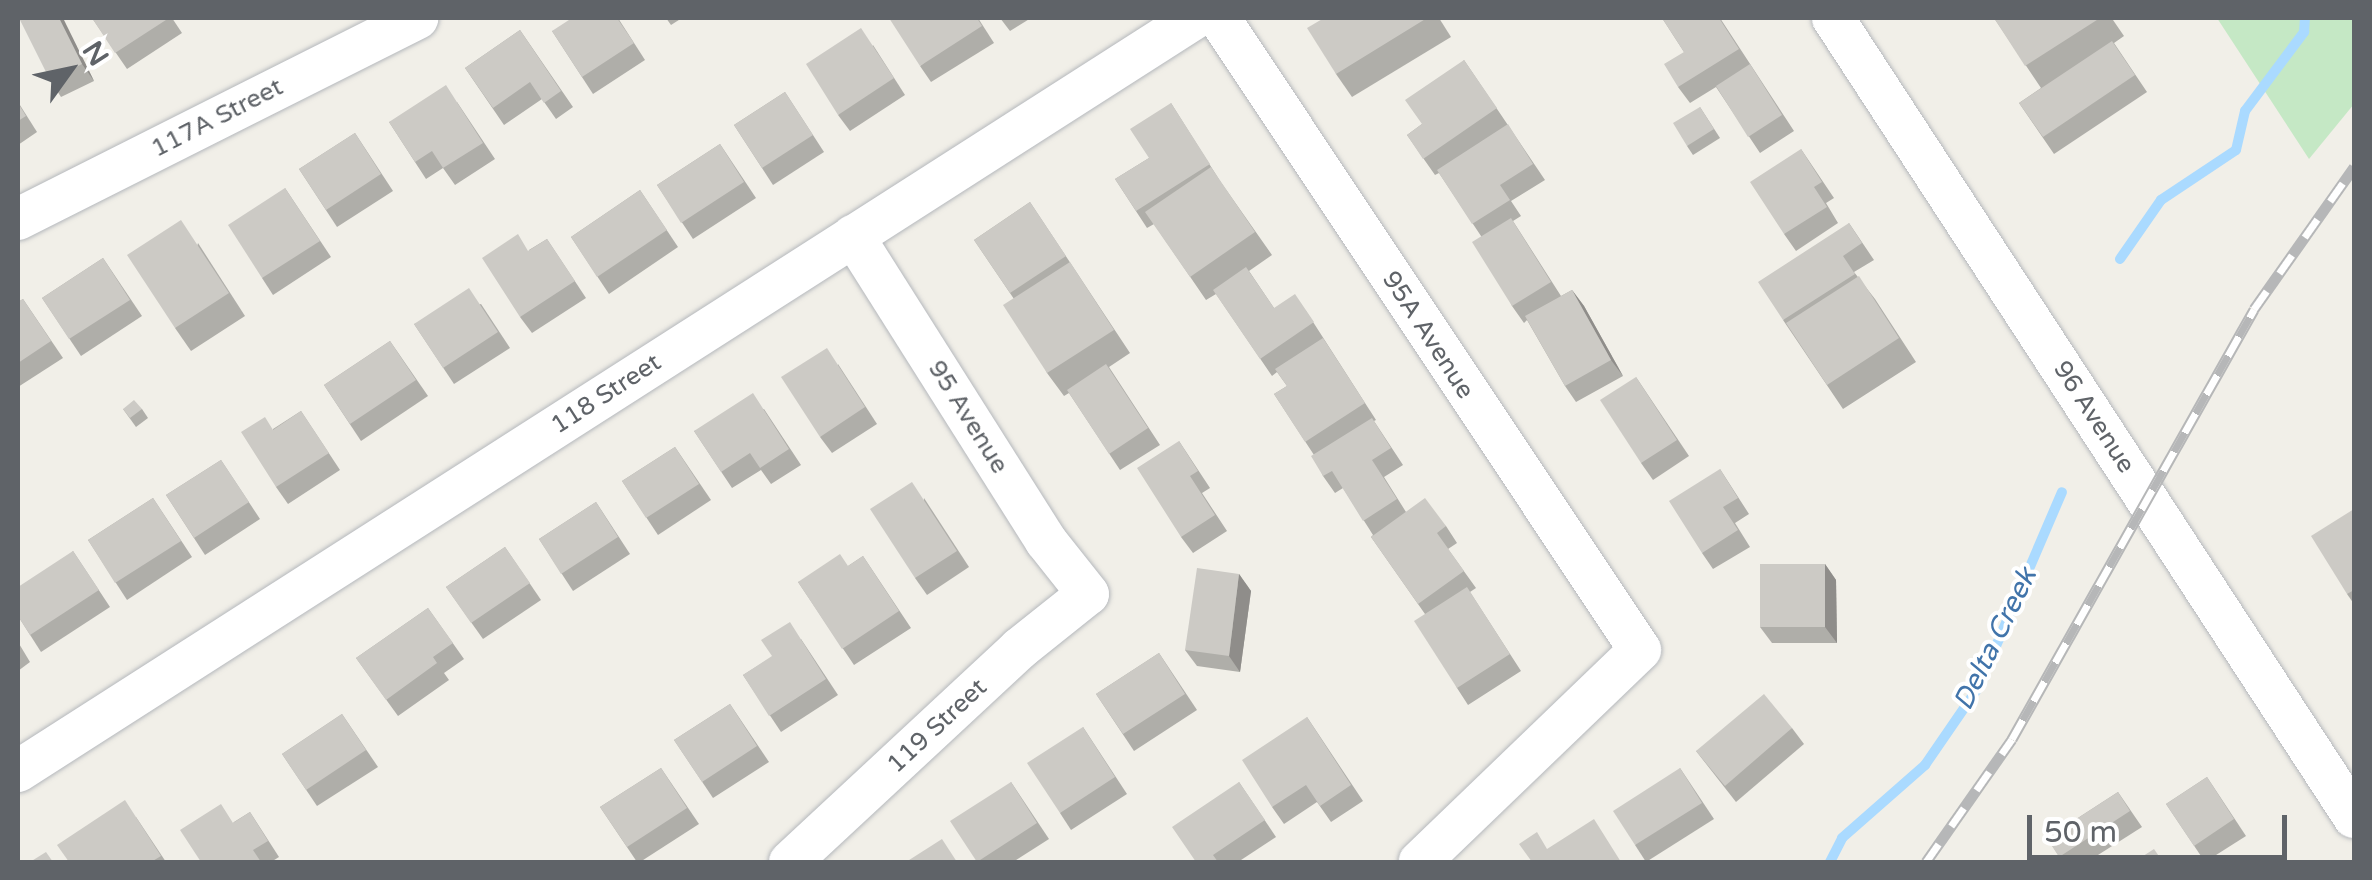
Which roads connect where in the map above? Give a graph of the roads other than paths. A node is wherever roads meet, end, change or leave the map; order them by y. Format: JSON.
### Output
{"nodes":[{"id":1,"x":417,"y":18,"type":"edge"},
{"id":2,"x":1833,"y":18,"type":"edge"},
{"id":3,"x":1196,"y":19,"type":"edge"},
{"id":4,"x":18,"y":219,"type":"edge"},
{"id":5,"x":853,"y":236,"type":"junction"},
{"id":6,"x":1088,"y":594,"type":"joint"},
{"id":7,"x":18,"y":771,"type":"edge"},
{"id":8,"x":2354,"y":817,"type":"edge"},
{"id":9,"x":790,"y":862,"type":"edge"},
{"id":10,"x":1420,"y":862,"type":"edge"}],
"edges":[{"from":1,"to":4,"type":"street","name":"117A Street"},
{"from":2,"to":8,"type":"street","name":"96 Avenue"},
{"from":3,"to":5,"type":"street","name":"118 Street"},
{"from":3,"to":10,"type":"street","name":"95A Avenue"},
{"from":5,"to":6,"type":"street","name":"95 Avenue"},
{"from":5,"to":7,"type":"street","name":"118 Street"},
{"from":6,"to":9,"type":"street","name":"119 Street"}]}
